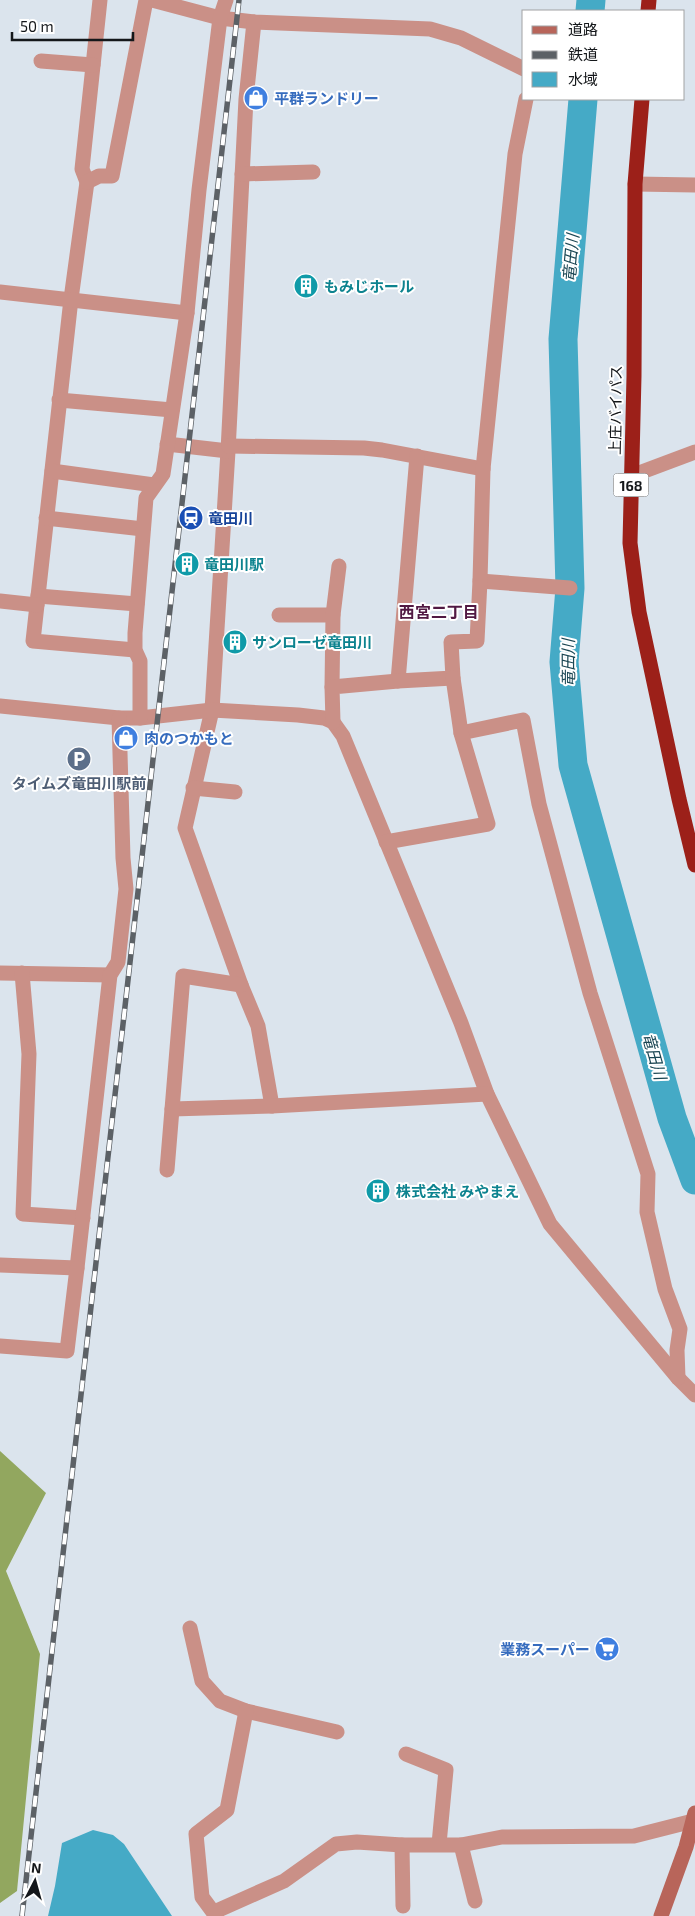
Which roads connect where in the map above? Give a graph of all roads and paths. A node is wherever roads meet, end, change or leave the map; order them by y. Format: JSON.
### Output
{"nodes":[{"id":1,"x":100,"y":0,"type":"edge"},
{"id":2,"x":146,"y":0,"type":"edge"},
{"id":3,"x":152,"y":0,"type":"edge"},
{"id":4,"x":226,"y":0,"type":"edge"},
{"id":5,"x":220,"y":18,"type":"junction"},
{"id":6,"x":254,"y":22,"type":"junction"},
{"id":7,"x":41,"y":61,"type":"dead end"},
{"id":8,"x":93,"y":65,"type":"junction"},
{"id":9,"x":522,"y":68,"type":"edge"},
{"id":10,"x":526,"y":100,"type":"edge"},
{"id":11,"x":642,"y":100,"type":"edge"},
{"id":12,"x":313,"y":172,"type":"dead end"},
{"id":13,"x":242,"y":174,"type":"junction"},
{"id":14,"x":87,"y":182,"type":"junction"},
{"id":15,"x":635,"y":184,"type":"junction"},
{"id":16,"x":695,"y":185,"type":"edge"},
{"id":17,"x":0,"y":292,"type":"edge"},
{"id":18,"x":70,"y":299,"type":"junction"},
{"id":19,"x":187,"y":313,"type":"junction"},
{"id":20,"x":59,"y":400,"type":"junction"},
{"id":21,"x":172,"y":410,"type":"junction"},
{"id":22,"x":167,"y":444,"type":"junction"},
{"id":23,"x":228,"y":449,"type":"junction"},
{"id":24,"x":695,"y":452,"type":"edge"},
{"id":25,"x":417,"y":456,"type":"junction"},
{"id":26,"x":483,"y":469,"type":"junction"},
{"id":27,"x":52,"y":471,"type":"junction"},
{"id":28,"x":631,"y":476,"type":"junction"},
{"id":29,"x":154,"y":484,"type":"junction"},
{"id":30,"x":46,"y":518,"type":"junction"},
{"id":31,"x":143,"y":529,"type":"junction"},
{"id":32,"x":338,"y":566,"type":"dead end"},
{"id":33,"x":480,"y":581,"type":"junction"},
{"id":34,"x":570,"y":588,"type":"dead end"},
{"id":35,"x":38,"y":600,"type":"junction"},
{"id":36,"x":0,"y":602,"type":"edge"},
{"id":37,"x":137,"y":604,"type":"junction"},
{"id":38,"x":279,"y":615,"type":"dead end"},
{"id":39,"x":333,"y":615,"type":"junction"},
{"id":40,"x":135,"y":650,"type":"junction"},
{"id":41,"x":454,"y":678,"type":"junction"},
{"id":42,"x":398,"y":680,"type":"junction"},
{"id":43,"x":332,"y":687,"type":"junction"},
{"id":44,"x":0,"y":706,"type":"edge"},
{"id":45,"x":212,"y":710,"type":"junction"},
{"id":46,"x":120,"y":718,"type":"junction"},
{"id":47,"x":140,"y":718,"type":"junction"},
{"id":48,"x":333,"y":722,"type":"junction"},
{"id":49,"x":461,"y":733,"type":"junction"},
{"id":50,"x":193,"y":788,"type":"junction"},
{"id":51,"x":235,"y":792,"type":"dead end"},
{"id":52,"x":386,"y":842,"type":"junction"},
{"id":53,"x":695,"y":865,"type":"edge"},
{"id":54,"x":0,"y":973,"type":"edge"},
{"id":55,"x":22,"y":973,"type":"junction"},
{"id":56,"x":110,"y":975,"type":"junction"},
{"id":57,"x":241,"y":985,"type":"junction"},
{"id":58,"x":487,"y":1094,"type":"junction"},
{"id":59,"x":272,"y":1106,"type":"junction"},
{"id":60,"x":172,"y":1109,"type":"junction"},
{"id":61,"x":167,"y":1170,"type":"dead end"},
{"id":62,"x":83,"y":1218,"type":"junction"},
{"id":63,"x":0,"y":1265,"type":"edge"},
{"id":64,"x":77,"y":1268,"type":"junction"},
{"id":65,"x":0,"y":1346,"type":"edge"},
{"id":66,"x":678,"y":1378,"type":"junction"},
{"id":67,"x":695,"y":1395,"type":"edge"},
{"id":68,"x":190,"y":1628,"type":"dead end"},
{"id":69,"x":246,"y":1711,"type":"junction"},
{"id":70,"x":337,"y":1732,"type":"dead end"},
{"id":71,"x":406,"y":1754,"type":"dead end"},
{"id":72,"x":694,"y":1817,"type":"edge"},
{"id":73,"x":439,"y":1844,"type":"junction"},
{"id":74,"x":402,"y":1845,"type":"junction"},
{"id":75,"x":460,"y":1845,"type":"junction"},
{"id":76,"x":475,"y":1901,"type":"dead end"},
{"id":77,"x":403,"y":1906,"type":"dead end"},
{"id":78,"x":215,"y":1914,"type":"edge"},
{"id":79,"x":661,"y":1916,"type":"edge"}],
"edges":[{"from":1,"to":8,"type":"street"},
{"from":2,"to":14,"type":"street"},
{"from":3,"to":5,"type":"street"},
{"from":4,"to":5,"type":"street"},
{"from":5,"to":6,"type":"street"},
{"from":5,"to":19,"type":"street"},
{"from":6,"to":9,"type":"street"},
{"from":6,"to":13,"type":"street"},
{"from":7,"to":8,"type":"street"},
{"from":8,"to":14,"type":"street"},
{"from":10,"to":26,"type":"street"},
{"from":11,"to":15,"type":"highway","name":"上庄バイパス","number":"168"},
{"from":12,"to":13,"type":"street"},
{"from":13,"to":23,"type":"street"},
{"from":14,"to":18,"type":"street"},
{"from":15,"to":16,"type":"street"},
{"from":15,"to":28,"type":"highway","name":"上庄バイパス","number":"168"},
{"from":17,"to":18,"type":"street"},
{"from":18,"to":19,"type":"street"},
{"from":18,"to":20,"type":"street"},
{"from":19,"to":21,"type":"street"},
{"from":20,"to":21,"type":"street"},
{"from":20,"to":27,"type":"street"},
{"from":21,"to":22,"type":"street"},
{"from":22,"to":23,"type":"street"},
{"from":22,"to":29,"type":"street"},
{"from":23,"to":25,"type":"street"},
{"from":23,"to":45,"type":"street"},
{"from":24,"to":28,"type":"street"},
{"from":25,"to":26,"type":"street"},
{"from":25,"to":42,"type":"street"},
{"from":26,"to":33,"type":"street"},
{"from":27,"to":29,"type":"street"},
{"from":27,"to":30,"type":"street"},
{"from":28,"to":53,"type":"highway","name":"上庄バイパス","number":"168"},
{"from":29,"to":31,"type":"street"},
{"from":30,"to":31,"type":"street"},
{"from":30,"to":35,"type":"street"},
{"from":31,"to":37,"type":"street"},
{"from":32,"to":39,"type":"street"},
{"from":33,"to":34,"type":"street"},
{"from":33,"to":41,"type":"street"},
{"from":35,"to":36,"type":"street"},
{"from":35,"to":37,"type":"street"},
{"from":35,"to":40,"type":"street"},
{"from":37,"to":40,"type":"street"},
{"from":38,"to":39,"type":"street"},
{"from":39,"to":43,"type":"street"},
{"from":40,"to":47,"type":"street"},
{"from":41,"to":42,"type":"street"},
{"from":41,"to":49,"type":"street"},
{"from":42,"to":43,"type":"street"},
{"from":43,"to":48,"type":"street"},
{"from":44,"to":46,"type":"street"},
{"from":45,"to":47,"type":"street"},
{"from":45,"to":48,"type":"street"},
{"from":45,"to":50,"type":"street"},
{"from":46,"to":47,"type":"street"},
{"from":46,"to":56,"type":"street"},
{"from":48,"to":52,"type":"street"},
{"from":49,"to":52,"type":"street"},
{"from":49,"to":66,"type":"street"},
{"from":50,"to":51,"type":"street"},
{"from":50,"to":57,"type":"street"},
{"from":52,"to":58,"type":"street"},
{"from":54,"to":55,"type":"street"},
{"from":55,"to":56,"type":"street"},
{"from":55,"to":62,"type":"street"},
{"from":56,"to":62,"type":"street"},
{"from":57,"to":59,"type":"street"},
{"from":57,"to":60,"type":"street"},
{"from":58,"to":59,"type":"street"},
{"from":58,"to":66,"type":"street"},
{"from":59,"to":60,"type":"street"},
{"from":60,"to":61,"type":"street"},
{"from":62,"to":64,"type":"street"},
{"from":63,"to":64,"type":"street"},
{"from":64,"to":65,"type":"street"},
{"from":66,"to":67,"type":"street"},
{"from":68,"to":69,"type":"street"},
{"from":69,"to":70,"type":"street"},
{"from":69,"to":78,"type":"street"},
{"from":71,"to":73,"type":"street"},
{"from":72,"to":75,"type":"street"},
{"from":72,"to":79,"type":"main road"},
{"from":73,"to":74,"type":"street"},
{"from":73,"to":75,"type":"street"},
{"from":74,"to":77,"type":"street"},
{"from":74,"to":78,"type":"street"},
{"from":75,"to":76,"type":"street"}]}
